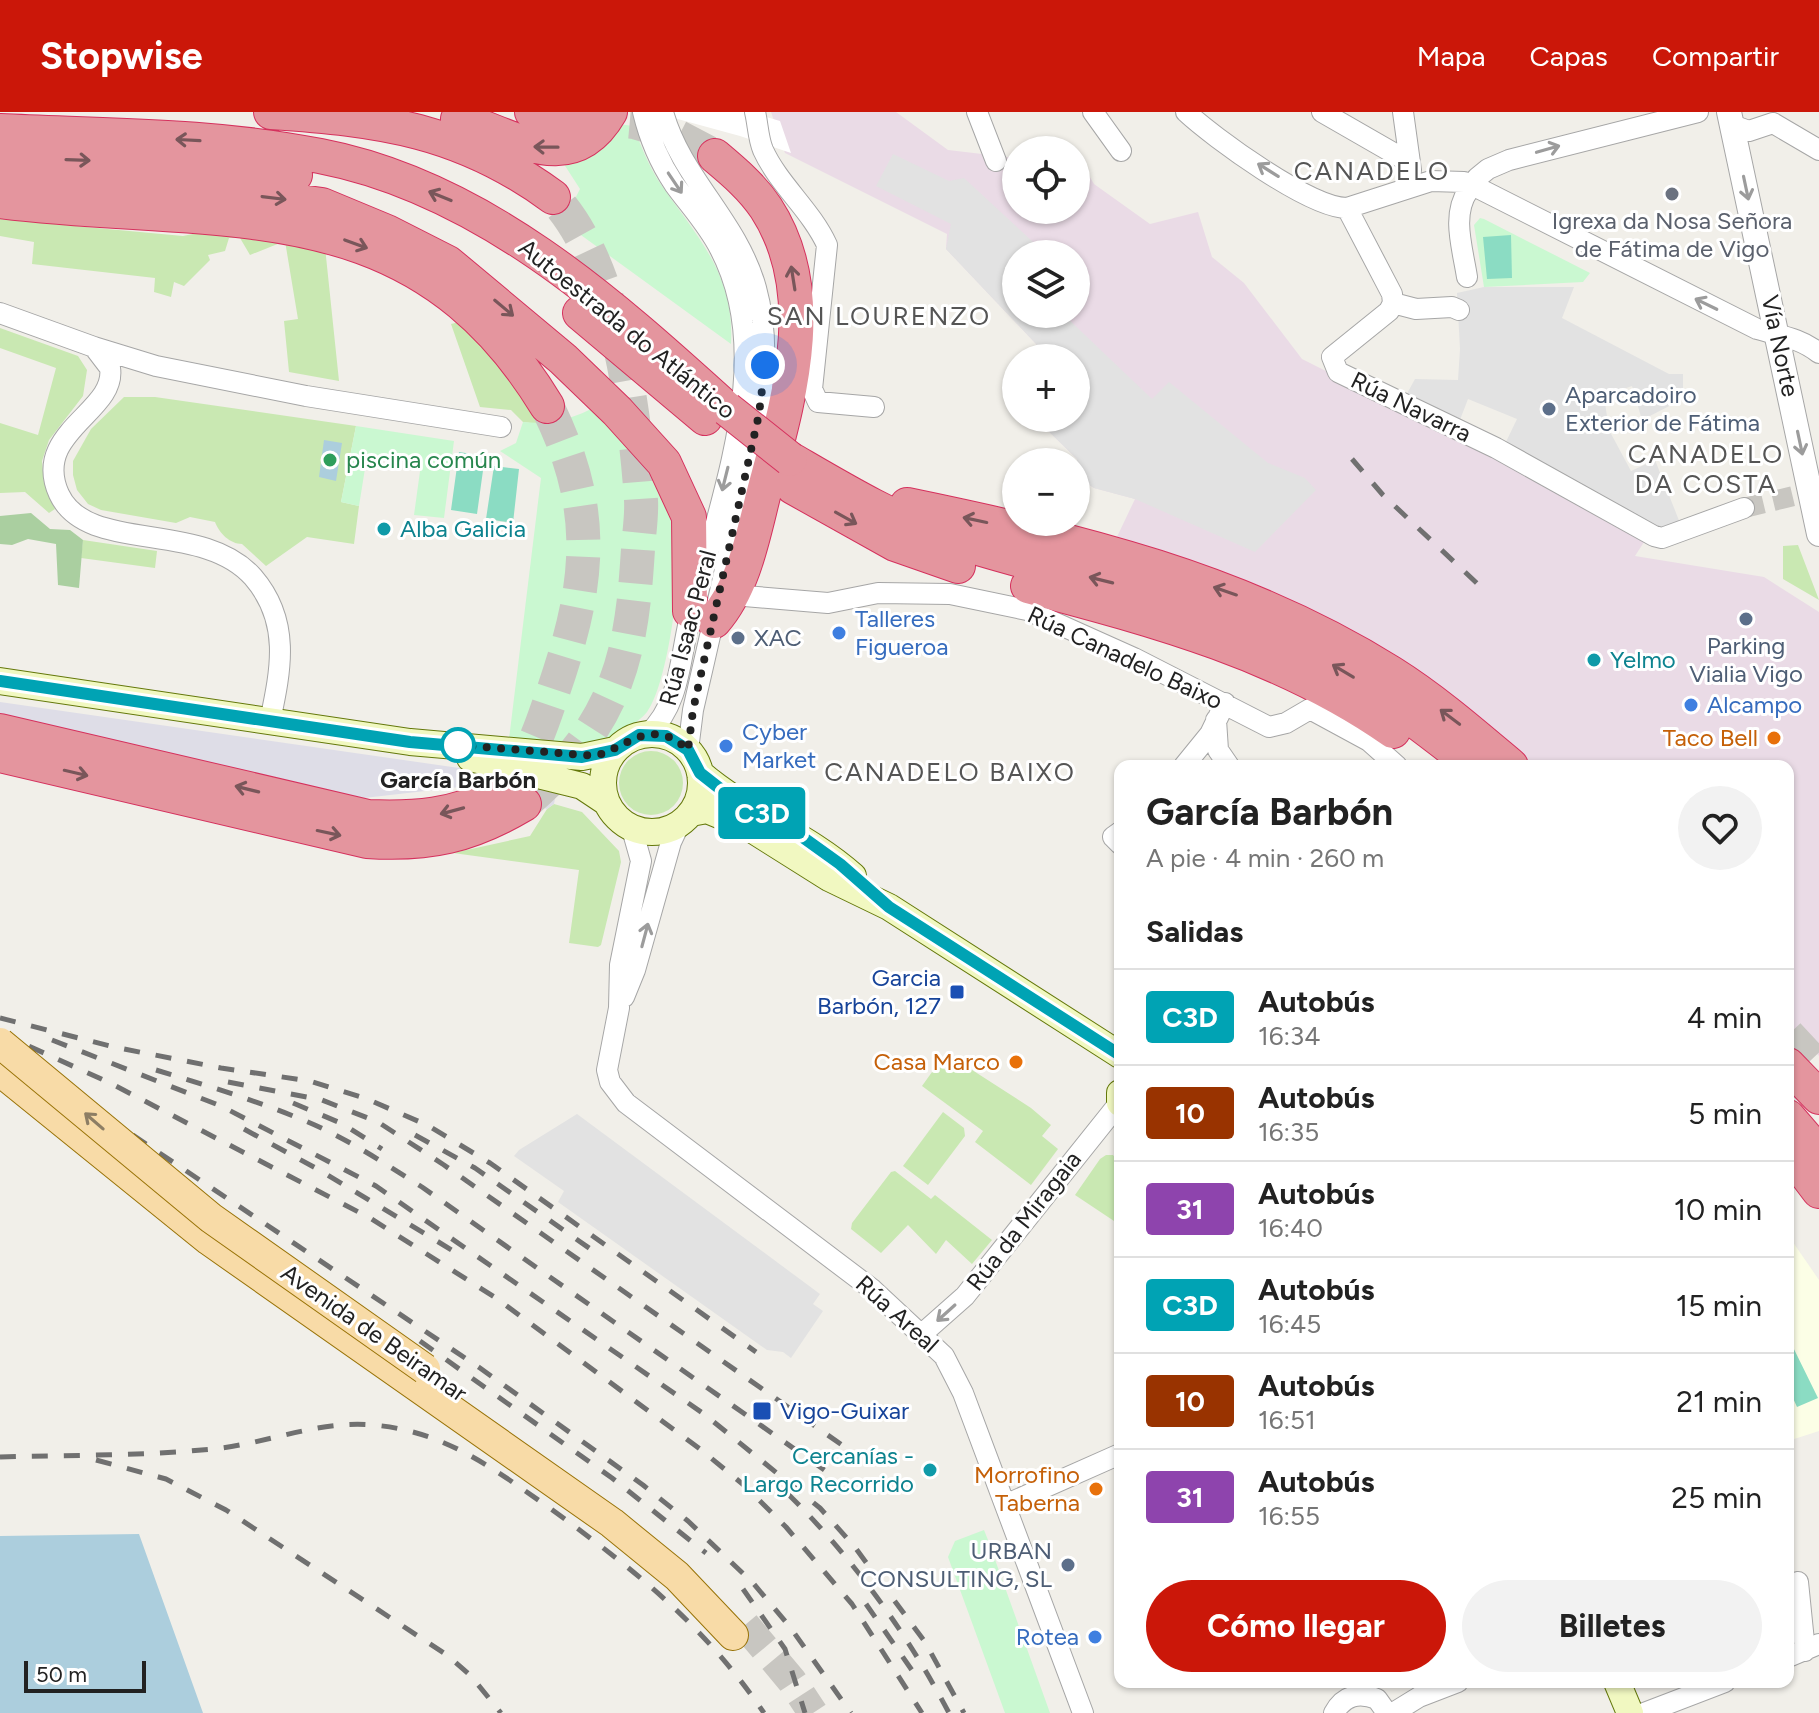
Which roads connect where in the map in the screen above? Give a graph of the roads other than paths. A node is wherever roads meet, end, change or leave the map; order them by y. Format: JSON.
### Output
{"nodes":[{"id":1,"x":271,"y":112,"type":"edge"},
{"id":2,"x":434,"y":112,"type":"edge"},
{"id":3,"x":532,"y":112,"type":"edge"},
{"id":4,"x":643,"y":112,"type":"edge"},
{"id":5,"x":663,"y":112,"type":"edge"},
{"id":6,"x":755,"y":112,"type":"edge"},
{"id":7,"x":977,"y":112,"type":"edge"},
{"id":8,"x":1093,"y":112,"type":"edge"},
{"id":9,"x":1322,"y":112,"type":"edge"},
{"id":10,"x":1698,"y":112,"type":"edge"},
{"id":11,"x":1189,"y":113,"type":"edge"},
{"id":12,"x":594,"y":115,"type":"edge"},
{"id":13,"x":1730,"y":115,"type":"edge"},
{"id":14,"x":1658,"y":116,"type":"edge"},
{"id":15,"x":1776,"y":118,"type":"edge"},
{"id":16,"x":1404,"y":122,"type":"edge"},
{"id":17,"x":0,"y":131,"type":"edge"},
{"id":18,"x":1384,"y":147,"type":"junction"},
{"id":19,"x":1819,"y":150,"type":"edge"},
{"id":20,"x":1121,"y":151,"type":"dead end"},
{"id":21,"x":0,"y":156,"type":"edge"},
{"id":22,"x":715,"y":156,"type":"tunnel mouth"},
{"id":23,"x":996,"y":161,"type":"dead end"},
{"id":24,"x":1409,"y":162,"type":"junction"},
{"id":25,"x":0,"y":179,"type":"edge"},
{"id":26,"x":1416,"y":185,"type":"junction"},
{"id":27,"x":1472,"y":185,"type":"junction"},
{"id":28,"x":553,"y":197,"type":"tunnel mouth"},
{"id":29,"x":0,"y":201,"type":"edge"},
{"id":30,"x":1347,"y":208,"type":"junction"},
{"id":31,"x":1467,"y":277,"type":"dead end"},
{"id":32,"x":1393,"y":303,"type":"junction"},
{"id":33,"x":1459,"y":310,"type":"dead end"},
{"id":34,"x":0,"y":313,"type":"edge"},
{"id":35,"x":1777,"y":335,"type":"junction"},
{"id":36,"x":94,"y":347,"type":"junction"},
{"id":37,"x":1819,"y":353,"type":"edge"},
{"id":38,"x":147,"y":363,"type":"junction"},
{"id":39,"x":110,"y":375,"type":"junction"},
{"id":40,"x":547,"y":406,"type":"tunnel mouth"},
{"id":41,"x":874,"y":407,"type":"dead end"},
{"id":42,"x":723,"y":420,"type":"junction"},
{"id":43,"x":501,"y":427,"type":"dead end"},
{"id":44,"x":785,"y":468,"type":"junction"},
{"id":45,"x":836,"y":486,"type":"junction"},
{"id":46,"x":1744,"y":508,"type":"tunnel mouth"},
{"id":47,"x":1819,"y":534,"type":"edge"},
{"id":48,"x":712,"y":609,"type":"junction"},
{"id":49,"x":0,"y":681,"type":"edge"},
{"id":50,"x":1220,"y":711,"type":"junction"},
{"id":51,"x":270,"y":721,"type":"junction"},
{"id":52,"x":0,"y":731,"type":"edge"},
{"id":53,"x":648,"y":734,"type":"junction"},
{"id":54,"x":410,"y":742,"type":"junction"},
{"id":55,"x":615,"y":750,"type":"junction"},
{"id":56,"x":0,"y":755,"type":"edge"},
{"id":57,"x":1189,"y":760,"type":"edge"},
{"id":58,"x":1225,"y":760,"type":"edge"},
{"id":59,"x":1390,"y":760,"type":"edge"},
{"id":60,"x":1432,"y":760,"type":"edge"},
{"id":61,"x":1466,"y":760,"type":"edge"},
{"id":62,"x":1503,"y":760,"type":"edge"},
{"id":63,"x":694,"y":762,"type":"junction"},
{"id":64,"x":510,"y":799,"type":"tunnel mouth"},
{"id":65,"x":606,"y":802,"type":"junction"},
{"id":66,"x":685,"y":819,"type":"junction"},
{"id":67,"x":632,"y":829,"type":"junction"},
{"id":68,"x":407,"y":831,"type":"junction"},
{"id":69,"x":889,"y":907,"type":"junction"},
{"id":70,"x":619,"y":1008,"type":"junction"},
{"id":71,"x":0,"y":1043,"type":"edge"},
{"id":72,"x":1114,"y":1054,"type":"edge"},
{"id":73,"x":0,"y":1071,"type":"edge"},
{"id":74,"x":1794,"y":1071,"type":"edge"},
{"id":75,"x":1819,"y":1097,"type":"edge"},
{"id":76,"x":1794,"y":1103,"type":"edge"},
{"id":77,"x":1114,"y":1110,"type":"edge"},
{"id":78,"x":1794,"y":1124,"type":"edge"},
{"id":79,"x":1819,"y":1131,"type":"edge"},
{"id":80,"x":1794,"y":1148,"type":"edge"},
{"id":81,"x":1819,"y":1153,"type":"edge"},
{"id":82,"x":1794,"y":1158,"type":"edge"},
{"id":83,"x":1819,"y":1179,"type":"edge"},
{"id":84,"x":1819,"y":1191,"type":"edge"},
{"id":85,"x":922,"y":1334,"type":"junction"},
{"id":86,"x":419,"y":1376,"type":"junction"},
{"id":87,"x":1114,"y":1457,"type":"edge"},
{"id":88,"x":1005,"y":1505,"type":"junction"},
{"id":89,"x":1798,"y":1582,"type":"dead end"},
{"id":90,"x":739,"y":1630,"type":"tunnel mouth"},
{"id":91,"x":1804,"y":1651,"type":"edge"},
{"id":92,"x":1338,"y":1688,"type":"edge"},
{"id":93,"x":1442,"y":1688,"type":"edge"},
{"id":94,"x":1620,"y":1688,"type":"edge"},
{"id":95,"x":1709,"y":1688,"type":"edge"},
{"id":96,"x":1360,"y":1689,"type":"edge"},
{"id":97,"x":1335,"y":1711,"type":"edge"},
{"id":98,"x":1083,"y":1713,"type":"edge"},
{"id":99,"x":1390,"y":1713,"type":"edge"},
{"id":100,"x":1630,"y":1713,"type":"edge"},
{"id":101,"x":1644,"y":1713,"type":"edge"}],
"edges":[{"from":1,"to":28,"type":"highway"},
{"from":12,"to":2,"type":"highway","one_way":true},
{"from":3,"to":12,"type":"highway"},
{"from":4,"to":48,"type":"street","name":"Rúa Isaac Peral","one_way":true},
{"from":5,"to":48,"type":"street","name":"Rúa Isaac Peral"},
{"from":6,"to":41,"type":"street"},
{"from":7,"to":23,"type":"street"},
{"from":8,"to":20,"type":"street"},
{"from":9,"to":18,"type":"street"},
{"from":10,"to":14,"type":"street"},
{"from":30,"to":11,"type":"street","one_way":true},
{"from":13,"to":15,"type":"street"},
{"from":13,"to":35,"type":"street","name":"Vía Norte","one_way":true},
{"from":27,"to":14,"type":"street","one_way":true},
{"from":15,"to":19,"type":"street"},
{"from":16,"to":18,"type":"street"},
{"from":16,"to":24,"type":"street"},
{"from":42,"to":17,"type":"highway","name":"Autoestrada do Atlántico","one_way":true},
{"from":18,"to":24,"type":"street"},
{"from":21,"to":42,"type":"highway","name":"Autoestrada do Atlántico","one_way":true},
{"from":48,"to":22,"type":"highway","one_way":true},
{"from":24,"to":26,"type":"street"},
{"from":25,"to":48,"type":"highway","one_way":true},
{"from":26,"to":27,"type":"street"},
{"from":26,"to":30,"type":"street"},
{"from":27,"to":31,"type":"street"},
{"from":35,"to":27,"type":"street","one_way":true},
{"from":29,"to":40,"type":"highway","one_way":true},
{"from":30,"to":32,"type":"street"},
{"from":32,"to":33,"type":"street"},
{"from":32,"to":46,"type":"street","name":"Rúa Navarra"},
{"from":34,"to":36,"type":"street"},
{"from":35,"to":37,"type":"street"},
{"from":35,"to":47,"type":"street","name":"Vía Norte","one_way":true},
{"from":36,"to":38,"type":"street"},
{"from":36,"to":39,"type":"street"},
{"from":38,"to":39,"type":"street"},
{"from":38,"to":43,"type":"street"},
{"from":39,"to":51,"type":"street"},
{"from":42,"to":44,"type":"highway","name":"Autoestrada do Atlántico"},
{"from":44,"to":45,"type":"highway","name":"Autoestrada do Atlántico"},
{"from":44,"to":60,"type":"highway","name":"Autoestrada do Atlántico","one_way":true},
{"from":61,"to":45,"type":"highway","name":"Autoestrada do Atlántico","one_way":true},
{"from":62,"to":45,"type":"highway","one_way":true},
{"from":48,"to":50,"type":"street","name":"Rúa Canadelo Baixo"},
{"from":48,"to":53,"type":"street","name":"Rúa Isaac Peral"},
{"from":48,"to":63,"type":"street","name":"Rúa Isaac Peral"},
{"from":49,"to":51,"type":"main road"},
{"from":50,"to":57,"type":"street"},
{"from":50,"to":58,"type":"street"},
{"from":50,"to":59,"type":"street","name":"Rúa Canadelo Baixo"},
{"from":51,"to":54,"type":"main road"},
{"from":68,"to":52,"type":"highway","one_way":true},
{"from":53,"to":55,"type":"main road"},
{"from":53,"to":63,"type":"main road"},
{"from":54,"to":55,"type":"main road"},
{"from":54,"to":65,"type":"main road"},
{"from":55,"to":65,"type":"main road"},
{"from":56,"to":68,"type":"highway","one_way":true},
{"from":63,"to":66,"type":"main road"},
{"from":63,"to":69,"type":"main road"},
{"from":64,"to":68,"type":"highway"},
{"from":65,"to":67,"type":"main road"},
{"from":66,"to":67,"type":"main road"},
{"from":66,"to":69,"type":"main road"},
{"from":70,"to":66,"type":"street","name":"Rúa Areal","one_way":true},
{"from":67,"to":70,"type":"street","name":"Rúa Areal"},
{"from":69,"to":72,"type":"main road"},
{"from":70,"to":85,"type":"street","name":"Rúa Areal"},
{"from":86,"to":71,"type":"main road","name":"Avenida de Beiramar","one_way":true,"bridge":true},
{"from":73,"to":86,"type":"main road","name":"Avenida de Beiramar"},
{"from":74,"to":75,"type":"highway"},
{"from":76,"to":79,"type":"highway"},
{"from":77,"to":85,"type":"street","name":"Rúa da Miragaia","one_way":true},
{"from":78,"to":81,"type":"highway"},
{"from":80,"to":83,"type":"highway"},
{"from":82,"to":84,"type":"highway"},
{"from":85,"to":88,"type":"street","name":"Rúa Areal"},
{"from":86,"to":90,"type":"main road","name":"Avenida de Beiramar"},
{"from":87,"to":88,"type":"street"},
{"from":88,"to":98,"type":"street","name":"Rúa Areal"},
{"from":89,"to":91,"type":"street"},
{"from":92,"to":97,"type":"street"},
{"from":93,"to":99,"type":"street"},
{"from":94,"to":100,"type":"main road"},
{"from":95,"to":101,"type":"street"},
{"from":96,"to":97,"type":"street"},
{"from":96,"to":99,"type":"street"}]}
